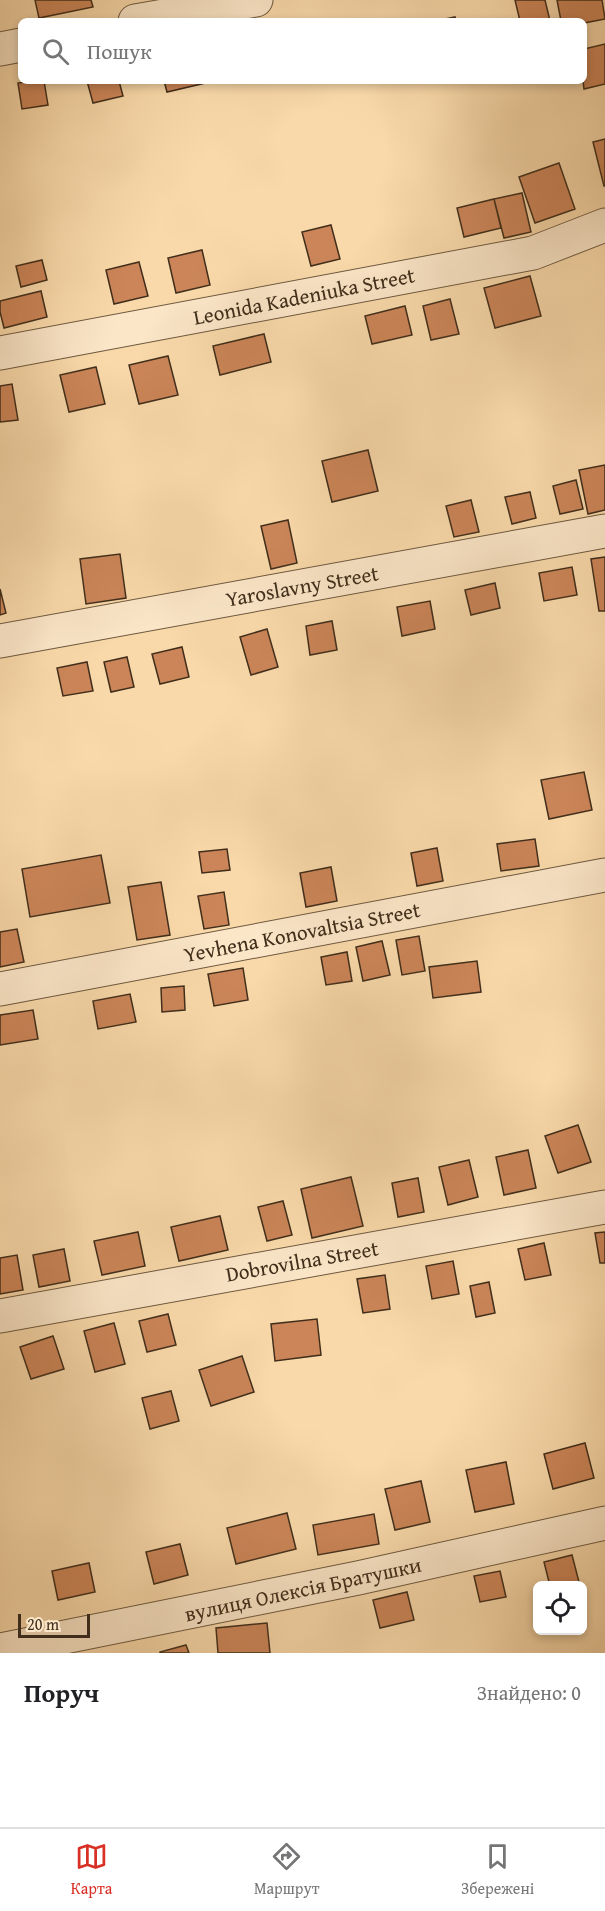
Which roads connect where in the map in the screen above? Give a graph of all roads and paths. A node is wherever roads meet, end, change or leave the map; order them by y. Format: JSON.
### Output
{"nodes":[{"id":1,"x":256,"y":0,"type":"edge"},
{"id":2,"x":143,"y":13,"type":"edge"},
{"id":3,"x":18,"y":46,"type":"edge"},
{"id":4,"x":0,"y":49,"type":"edge"},
{"id":5,"x":605,"y":225,"type":"edge"},
{"id":6,"x":0,"y":353,"type":"edge"},
{"id":7,"x":605,"y":531,"type":"edge"},
{"id":8,"x":0,"y":641,"type":"edge"},
{"id":9,"x":605,"y":875,"type":"edge"},
{"id":10,"x":0,"y":989,"type":"edge"},
{"id":11,"x":605,"y":1207,"type":"edge"},
{"id":12,"x":0,"y":1316,"type":"edge"},
{"id":13,"x":605,"y":1523,"type":"edge"},
{"id":14,"x":0,"y":1650,"type":"edge"}],
"edges":[{"from":1,"to":2,"type":"street"},
{"from":3,"to":4,"type":"street"},
{"from":5,"to":6,"type":"street","name":"Leonida Kadeniuka Street"},
{"from":7,"to":8,"type":"street","name":"Yaroslavny Street"},
{"from":9,"to":10,"type":"street","name":"Yevhena Konovaltsia Street"},
{"from":11,"to":12,"type":"street","name":"Dobrovilna Street"},
{"from":13,"to":14,"type":"street","name":"вулиця Олексія Братушки"}]}
